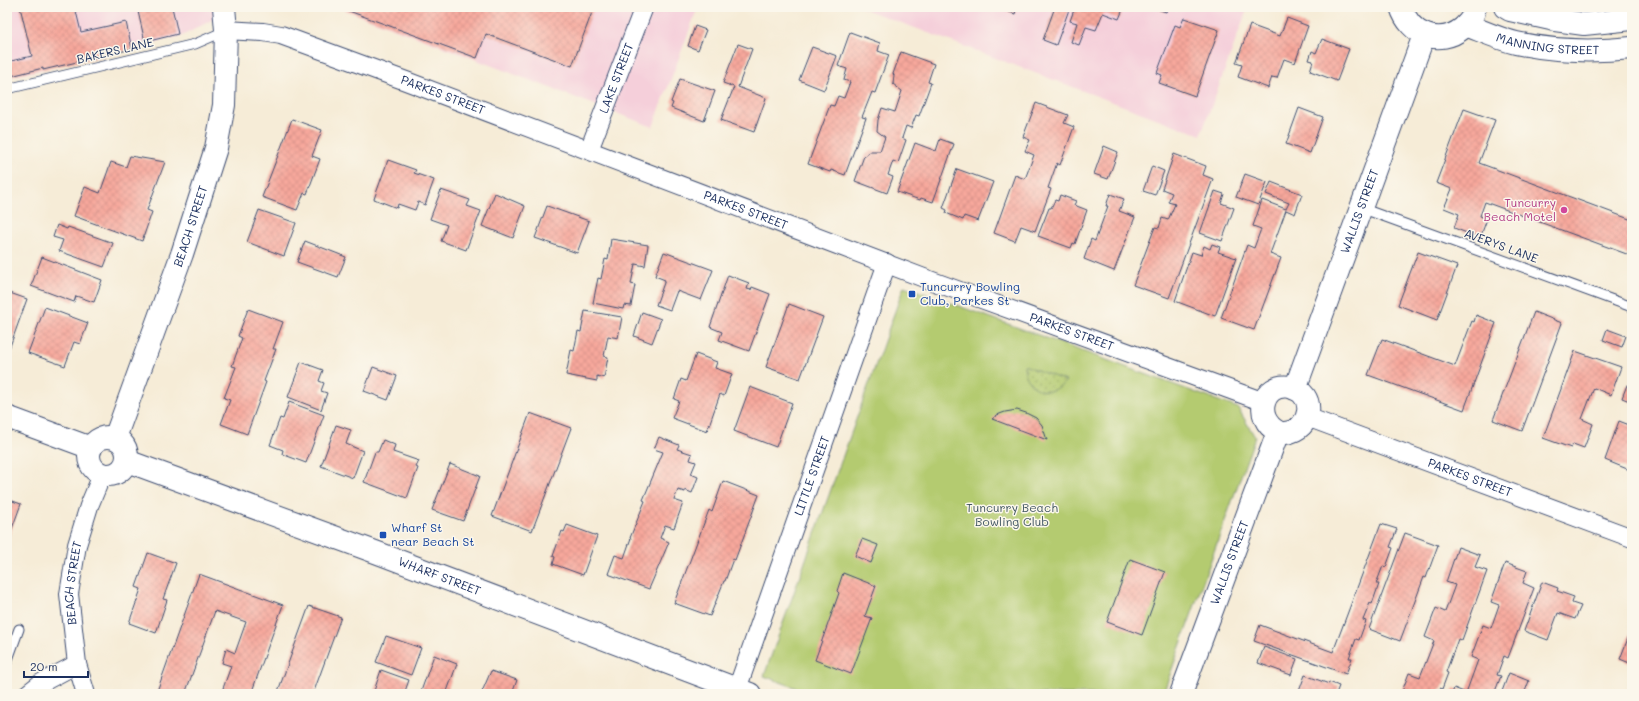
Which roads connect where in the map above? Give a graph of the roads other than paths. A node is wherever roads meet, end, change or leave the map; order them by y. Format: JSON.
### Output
{"nodes":[{"id":1,"x":224,"y":7,"type":"edge"},
{"id":2,"x":644,"y":7,"type":"edge"},
{"id":3,"x":1401,"y":7,"type":"edge"},
{"id":4,"x":1504,"y":7,"type":"edge"},
{"id":5,"x":1471,"y":16,"type":"edge"},
{"id":6,"x":1632,"y":19,"type":"edge"},
{"id":7,"x":226,"y":30,"type":"junction"},
{"id":8,"x":1424,"y":35,"type":"junction"},
{"id":9,"x":1632,"y":48,"type":"edge"},
{"id":10,"x":7,"y":89,"type":"edge"},
{"id":11,"x":589,"y":150,"type":"junction"},
{"id":12,"x":1361,"y":208,"type":"junction"},
{"id":13,"x":887,"y":264,"type":"junction"},
{"id":14,"x":1632,"y":307,"type":"edge"},
{"id":15,"x":1295,"y":389,"type":"junction"},
{"id":16,"x":1264,"y":402,"type":"junction"},
{"id":17,"x":7,"y":417,"type":"edge"},
{"id":18,"x":1307,"y":417,"type":"junction"},
{"id":19,"x":1282,"y":432,"type":"junction"},
{"id":20,"x":114,"y":438,"type":"junction"},
{"id":21,"x":90,"y":448,"type":"junction"},
{"id":22,"x":127,"y":461,"type":"junction"},
{"id":23,"x":102,"y":475,"type":"junction"},
{"id":24,"x":1632,"y":538,"type":"edge"},
{"id":25,"x":18,"y":629,"type":"dead end"},
{"id":26,"x":7,"y":662,"type":"edge"},
{"id":27,"x":77,"y":664,"type":"junction"},
{"id":28,"x":744,"y":692,"type":"edge"},
{"id":29,"x":27,"y":694,"type":"edge"},
{"id":30,"x":86,"y":694,"type":"edge"},
{"id":31,"x":1181,"y":694,"type":"edge"}],
"edges":[{"from":1,"to":7,"type":"street","name":"BEACH STREET"},
{"from":2,"to":11,"type":"street","name":"LAKE STREET"},
{"from":3,"to":8,"type":"street"},
{"from":4,"to":6,"type":"street","name":"MANNING STREET"},
{"from":5,"to":8,"type":"street"},
{"from":5,"to":9,"type":"street","name":"MANNING STREET"},
{"from":7,"to":10,"type":"lane","name":"BAKERS LANE"},
{"from":7,"to":11,"type":"street","name":"PARKES STREET"},
{"from":7,"to":20,"type":"street","name":"BEACH STREET"},
{"from":8,"to":12,"type":"street","name":"WALLIS STREET"},
{"from":11,"to":13,"type":"street","name":"PARKES STREET"},
{"from":12,"to":14,"type":"lane","name":"AVERYS LANE"},
{"from":12,"to":15,"type":"street","name":"WALLIS STREET"},
{"from":13,"to":16,"type":"street","name":"PARKES STREET"},
{"from":13,"to":28,"type":"street","name":"LITTLE STREET"},
{"from":15,"to":16,"type":"street"},
{"from":15,"to":18,"type":"street"},
{"from":16,"to":19,"type":"street"},
{"from":17,"to":21,"type":"street"},
{"from":18,"to":19,"type":"street"},
{"from":18,"to":24,"type":"street","name":"PARKES STREET"},
{"from":19,"to":31,"type":"street","name":"WALLIS STREET"},
{"from":20,"to":21,"type":"street"},
{"from":20,"to":22,"type":"street"},
{"from":21,"to":23,"type":"street"},
{"from":22,"to":23,"type":"street"},
{"from":22,"to":28,"type":"street","name":"WHARF STREET"},
{"from":23,"to":27,"type":"street","name":"BEACH STREET"},
{"from":25,"to":26,"type":"lane"},
{"from":27,"to":29,"type":"street"},
{"from":27,"to":30,"type":"street","name":"BEACH STREET"}]}
